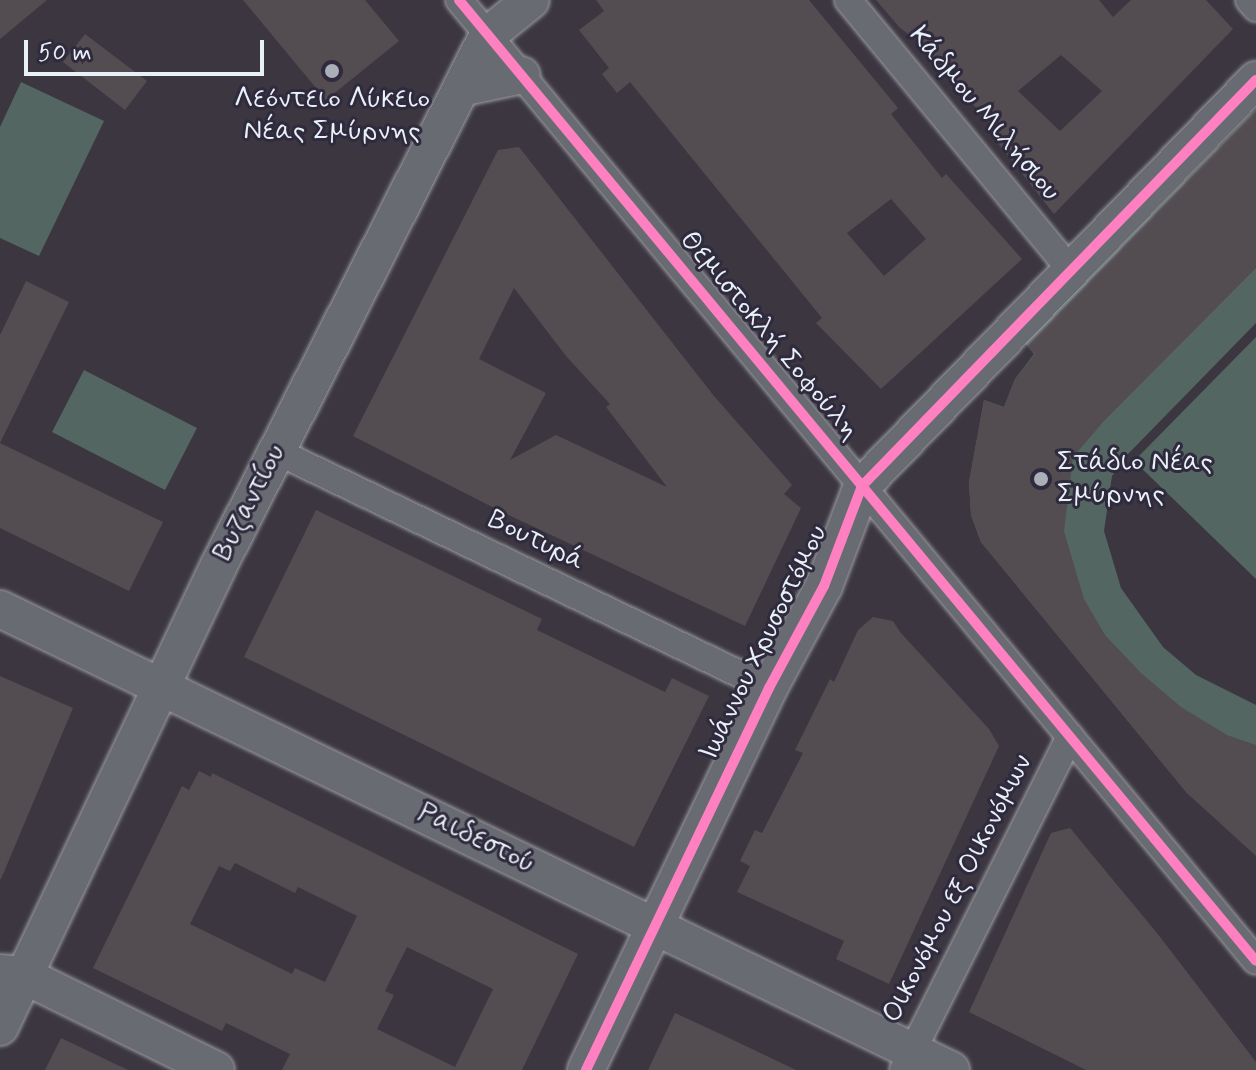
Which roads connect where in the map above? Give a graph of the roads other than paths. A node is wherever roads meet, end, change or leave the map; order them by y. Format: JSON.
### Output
{"nodes":[{"id":1,"x":459,"y":0,"type":"edge"},
{"id":2,"x":531,"y":0,"type":"edge"},
{"id":3,"x":848,"y":0,"type":"edge"},
{"id":4,"x":1249,"y":0,"type":"edge"},
{"id":5,"x":1256,"y":8,"type":"edge"},
{"id":6,"x":488,"y":35,"type":"junction"},
{"id":7,"x":522,"y":75,"type":"junction"},
{"id":8,"x":1256,"y":80,"type":"edge"},
{"id":9,"x":461,"y":88,"type":"junction"},
{"id":10,"x":1070,"y":269,"type":"junction"},
{"id":11,"x":276,"y":451,"type":"junction"},
{"id":12,"x":862,"y":486,"type":"junction"},
{"id":13,"x":0,"y":609,"type":"edge"},
{"id":14,"x":160,"y":686,"type":"junction"},
{"id":15,"x":769,"y":688,"type":"junction"},
{"id":16,"x":1070,"y":736,"type":"junction"},
{"id":17,"x":655,"y":927,"type":"junction"},
{"id":18,"x":1256,"y":961,"type":"edge"},
{"id":19,"x":12,"y":974,"type":"edge"},
{"id":20,"x":0,"y":1027,"type":"edge"},
{"id":21,"x":908,"y":1061,"type":"edge"},
{"id":22,"x":216,"y":1070,"type":"edge"},
{"id":23,"x":586,"y":1070,"type":"edge"},
{"id":24,"x":951,"y":1070,"type":"edge"}],
"edges":[{"from":1,"to":6,"type":"street","name":"Θεμιστοκλή Σοφούλη"},
{"from":2,"to":6,"type":"street","name":"Βυζαντίου"},
{"from":3,"to":10,"type":"street","name":"Κάδμου Μιλήσιου"},
{"from":4,"to":5,"type":"street"},
{"from":6,"to":7,"type":"street","name":"Θεμιστοκλή Σοφούλη"},
{"from":6,"to":9,"type":"street","name":"Βυζαντίου"},
{"from":7,"to":9,"type":"street"},
{"from":7,"to":12,"type":"street","name":"Θεμιστοκλή Σοφούλη"},
{"from":8,"to":10,"type":"street","name":"Ιωάννου Χρυσοστόμου"},
{"from":9,"to":11,"type":"street","name":"Βυζαντίου"},
{"from":10,"to":12,"type":"street","name":"Ιωάννου Χρυσοστόμου"},
{"from":11,"to":14,"type":"street","name":"Βυζαντίου"},
{"from":11,"to":15,"type":"street","name":"Βουτυρά"},
{"from":12,"to":15,"type":"street","name":"Ιωάννου Χρυσοστόμου"},
{"from":12,"to":16,"type":"street","name":"Θεμιστοκλή Σοφούλη"},
{"from":13,"to":14,"type":"street","name":"Ραιδεστού"},
{"from":14,"to":17,"type":"street","name":"Ραιδεστού"},
{"from":14,"to":19,"type":"street","name":"Βυζαντίου"},
{"from":15,"to":17,"type":"street","name":"Ιωάννου Χρυσοστόμου"},
{"from":16,"to":18,"type":"street","name":"Θεμιστοκλή Σοφούλη"},
{"from":16,"to":21,"type":"street","name":"Οικονόμου εξ Οικονόμων"},
{"from":17,"to":21,"type":"street","name":"Ραιδεστού"},
{"from":17,"to":23,"type":"street","name":"Ιωάννου Χρυσοστόμου"},
{"from":19,"to":20,"type":"street","name":"Βυζαντίου"},
{"from":19,"to":22,"type":"street"},
{"from":21,"to":24,"type":"street","name":"Ραιδεστού"}]}
